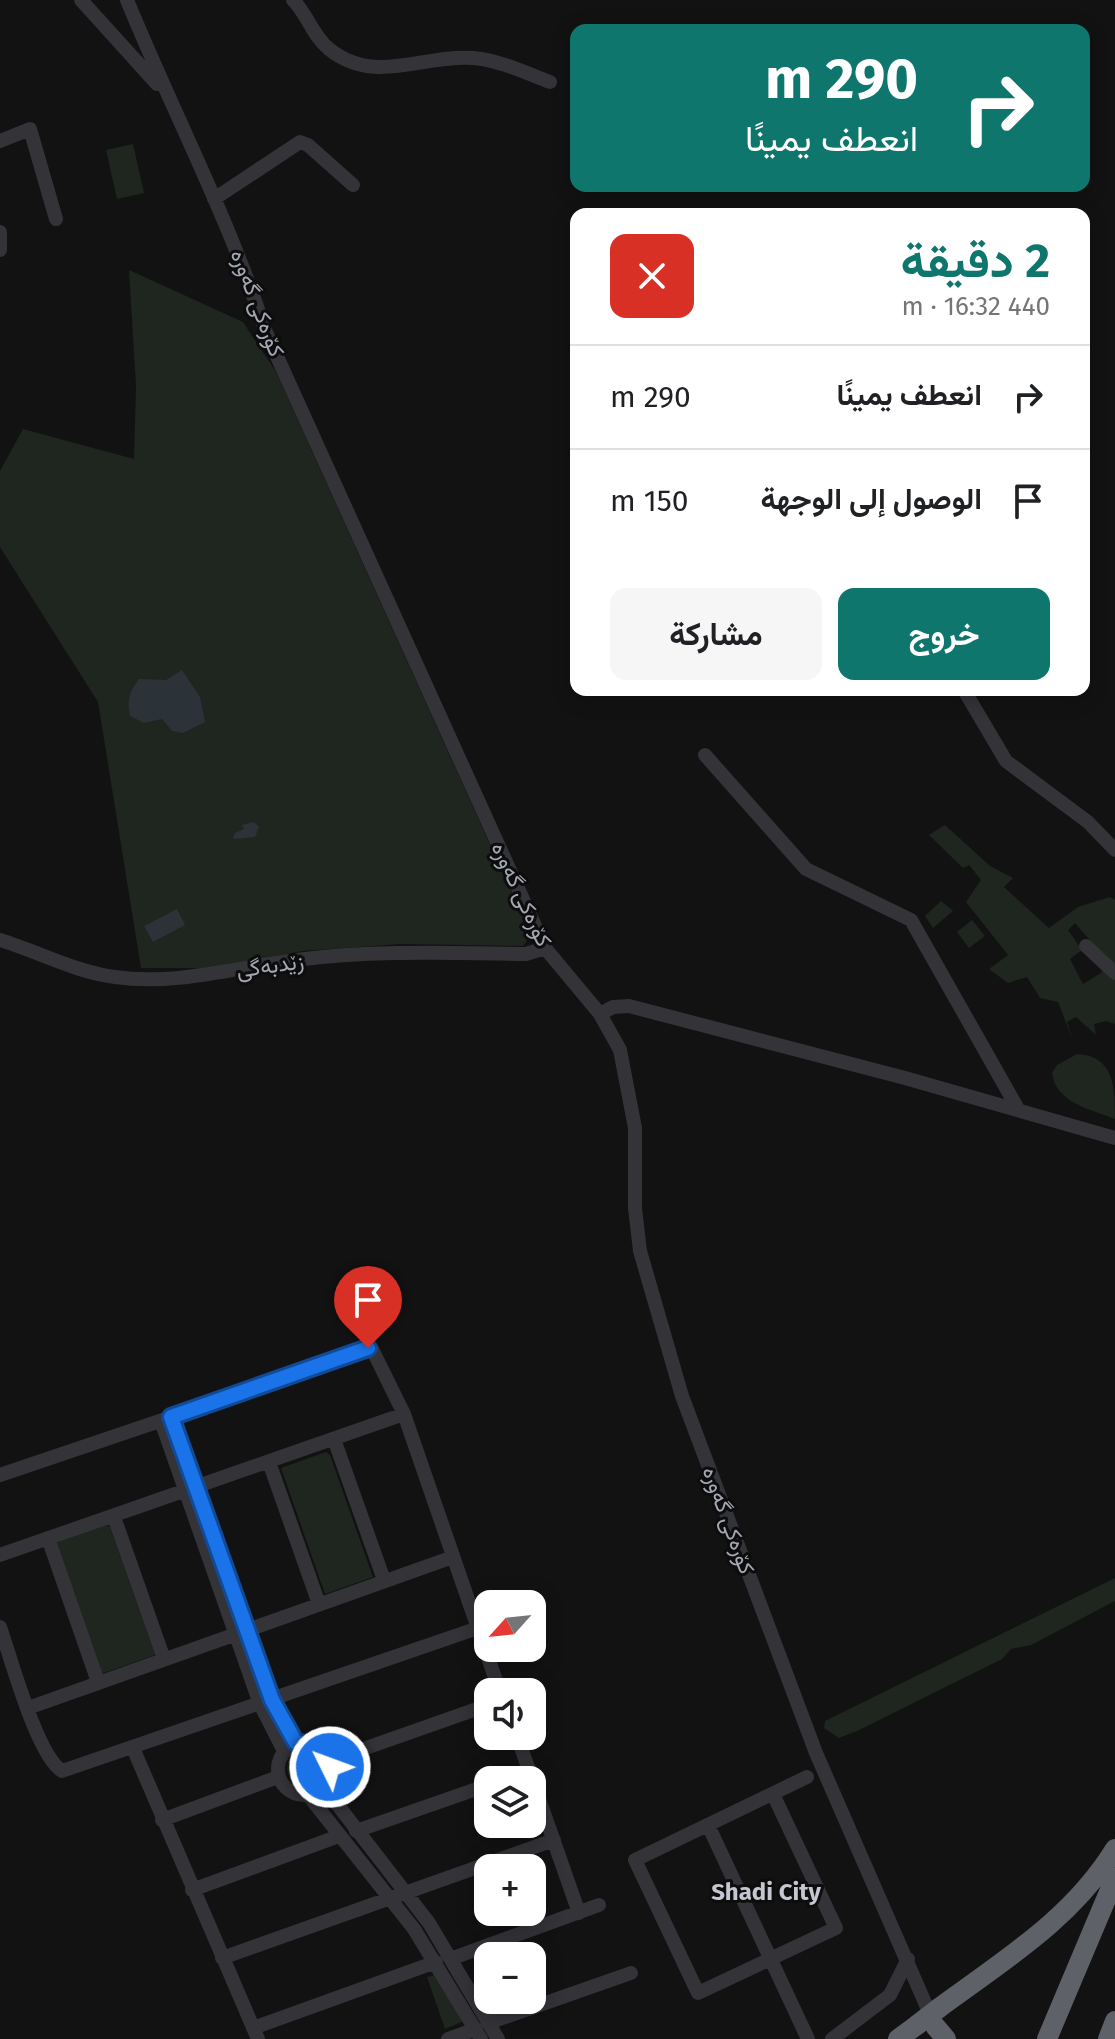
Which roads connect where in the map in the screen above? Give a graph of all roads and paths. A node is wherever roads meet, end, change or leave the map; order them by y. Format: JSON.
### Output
{"nodes":[{"id":1,"x":81,"y":0,"type":"edge"},
{"id":2,"x":127,"y":0,"type":"edge"},
{"id":3,"x":293,"y":0,"type":"edge"},
{"id":4,"x":550,"y":82,"type":"dead end"},
{"id":5,"x":165,"y":93,"type":"junction"},
{"id":6,"x":0,"y":141,"type":"edge"},
{"id":7,"x":353,"y":185,"type":"dead end"},
{"id":8,"x":214,"y":199,"type":"junction"},
{"id":9,"x":56,"y":219,"type":"dead end"},
{"id":10,"x":0,"y":232,"type":"edge"},
{"id":11,"x":0,"y":250,"type":"edge"},
{"id":12,"x":968,"y":696,"type":"edge"},
{"id":13,"x":705,"y":755,"type":"dead end"},
{"id":14,"x":1115,"y":850,"type":"edge"},
{"id":15,"x":0,"y":940,"type":"edge"},
{"id":16,"x":1086,"y":946,"type":"dead end"},
{"id":17,"x":545,"y":948,"type":"junction"},
{"id":18,"x":1115,"y":973,"type":"edge"},
{"id":19,"x":600,"y":1014,"type":"junction"},
{"id":20,"x":1018,"y":1109,"type":"junction"},
{"id":21,"x":1115,"y":1138,"type":"edge"},
{"id":22,"x":404,"y":1414,"type":"junction"},
{"id":23,"x":166,"y":1419,"type":"junction"},
{"id":24,"x":334,"y":1439,"type":"junction"},
{"id":25,"x":269,"y":1462,"type":"junction"},
{"id":26,"x":0,"y":1475,"type":"edge"},
{"id":27,"x":191,"y":1490,"type":"junction"},
{"id":28,"x":114,"y":1517,"type":"junction"},
{"id":29,"x":48,"y":1538,"type":"junction"},
{"id":30,"x":0,"y":1555,"type":"edge"},
{"id":31,"x":453,"y":1557,"type":"junction"},
{"id":32,"x":384,"y":1580,"type":"junction"},
{"id":33,"x":319,"y":1604,"type":"junction"},
{"id":34,"x":474,"y":1617,"type":"edge"},
{"id":35,"x":0,"y":1627,"type":"edge"},
{"id":36,"x":474,"y":1629,"type":"edge"},
{"id":37,"x":240,"y":1632,"type":"junction"},
{"id":38,"x":164,"y":1659,"type":"junction"},
{"id":39,"x":98,"y":1682,"type":"junction"},
{"id":40,"x":266,"y":1702,"type":"junction"},
{"id":41,"x":28,"y":1708,"type":"junction"},
{"id":42,"x":474,"y":1710,"type":"edge"},
{"id":43,"x":290,"y":1747,"type":"junction"},
{"id":44,"x":133,"y":1748,"type":"junction"},
{"id":45,"x":329,"y":1761,"type":"junction"},
{"id":46,"x":278,"y":1777,"type":"junction"},
{"id":47,"x":807,"y":1777,"type":"dead end"},
{"id":48,"x":323,"y":1786,"type":"junction"},
{"id":49,"x":474,"y":1790,"type":"edge"},
{"id":50,"x":773,"y":1794,"type":"junction"},
{"id":51,"x":308,"y":1795,"type":"junction"},
{"id":52,"x":546,"y":1817,"type":"edge"},
{"id":53,"x":162,"y":1820,"type":"junction"},
{"id":54,"x":708,"y":1825,"type":"junction"},
{"id":55,"x":356,"y":1831,"type":"junction"},
{"id":56,"x":339,"y":1836,"type":"junction"},
{"id":57,"x":554,"y":1840,"type":"junction"},
{"id":58,"x":1115,"y":1849,"type":"edge"},
{"id":59,"x":1115,"y":1878,"type":"edge"},
{"id":60,"x":192,"y":1890,"type":"junction"},
{"id":61,"x":407,"y":1893,"type":"junction"},
{"id":62,"x":389,"y":1898,"type":"junction"},
{"id":63,"x":599,"y":1905,"type":"dead end"},
{"id":64,"x":579,"y":1913,"type":"junction"},
{"id":65,"x":222,"y":1958,"type":"junction"},
{"id":66,"x":453,"y":1958,"type":"junction"},
{"id":67,"x":771,"y":1959,"type":"junction"},
{"id":68,"x":908,"y":1959,"type":"junction"},
{"id":69,"x":436,"y":1962,"type":"junction"},
{"id":70,"x":631,"y":1973,"type":"dead end"},
{"id":71,"x":1115,"y":2021,"type":"edge"},
{"id":72,"x":491,"y":2022,"type":"junction"},
{"id":73,"x":935,"y":2027,"type":"edge"},
{"id":74,"x":255,"y":2033,"type":"edge"},
{"id":75,"x":479,"y":2034,"type":"edge"},
{"id":76,"x":448,"y":2039,"type":"edge"},
{"id":77,"x":498,"y":2039,"type":"edge"},
{"id":78,"x":808,"y":2039,"type":"edge"},
{"id":79,"x":832,"y":2039,"type":"edge"},
{"id":80,"x":898,"y":2039,"type":"edge"},
{"id":81,"x":1047,"y":2039,"type":"edge"},
{"id":82,"x":1108,"y":2039,"type":"edge"}],
"edges":[{"from":1,"to":5,"type":"street"},
{"from":2,"to":5,"type":"street","name":"کۆرەکی گەورە"},
{"from":3,"to":4,"type":"street"},
{"from":5,"to":8,"type":"street","name":"کۆرەکی گەورە"},
{"from":6,"to":9,"type":"street"},
{"from":7,"to":8,"type":"street"},
{"from":8,"to":17,"type":"street","name":"کۆرەکی گەورە"},
{"from":10,"to":11,"type":"street"},
{"from":12,"to":14,"type":"street"},
{"from":13,"to":20,"type":"street"},
{"from":15,"to":17,"type":"street","name":"زێدبەگی"},
{"from":16,"to":18,"type":"street"},
{"from":17,"to":19,"type":"street","name":"کۆرەکی گەورە"},
{"from":19,"to":20,"type":"street"},
{"from":19,"to":68,"type":"street","name":"کۆرەکی گەورە"},
{"from":20,"to":21,"type":"street"},
{"from":22,"to":23,"type":"street"},
{"from":22,"to":24,"type":"street"},
{"from":22,"to":31,"type":"street"},
{"from":23,"to":26,"type":"street"},
{"from":23,"to":27,"type":"street"},
{"from":24,"to":25,"type":"street"},
{"from":24,"to":32,"type":"street"},
{"from":25,"to":27,"type":"street"},
{"from":25,"to":33,"type":"street"},
{"from":27,"to":28,"type":"street"},
{"from":27,"to":37,"type":"street"},
{"from":28,"to":29,"type":"street"},
{"from":28,"to":38,"type":"street"},
{"from":29,"to":30,"type":"street"},
{"from":29,"to":39,"type":"street"},
{"from":31,"to":32,"type":"street"},
{"from":31,"to":34,"type":"street"},
{"from":32,"to":33,"type":"street"},
{"from":33,"to":37,"type":"street"},
{"from":35,"to":41,"type":"street"},
{"from":36,"to":40,"type":"street"},
{"from":37,"to":38,"type":"street"},
{"from":37,"to":40,"type":"street"},
{"from":38,"to":39,"type":"street"},
{"from":39,"to":41,"type":"street"},
{"from":40,"to":43,"type":"street"},
{"from":40,"to":44,"type":"street"},
{"from":41,"to":44,"type":"street"},
{"from":42,"to":45,"type":"street"},
{"from":43,"to":45,"type":"street"},
{"from":43,"to":46,"type":"street"},
{"from":44,"to":53,"type":"street"},
{"from":45,"to":48,"type":"street"},
{"from":46,"to":51,"type":"street"},
{"from":46,"to":53,"type":"street"},
{"from":47,"to":50,"type":"street"},
{"from":48,"to":51,"type":"street"},
{"from":48,"to":55,"type":"street"},
{"from":49,"to":55,"type":"street"},
{"from":50,"to":54,"type":"street"},
{"from":50,"to":67,"type":"street"},
{"from":51,"to":56,"type":"street"},
{"from":52,"to":57,"type":"street"},
{"from":53,"to":60,"type":"street"},
{"from":54,"to":67,"type":"street"},
{"from":54,"to":67,"type":"street"},
{"from":55,"to":61,"type":"street"},
{"from":56,"to":60,"type":"street"},
{"from":56,"to":62,"type":"street"},
{"from":57,"to":61,"type":"street"},
{"from":57,"to":64,"type":"street"},
{"from":58,"to":73,"type":"highway"},
{"from":59,"to":81,"type":"highway"},
{"from":60,"to":65,"type":"street"},
{"from":61,"to":62,"type":"street"},
{"from":61,"to":66,"type":"street"},
{"from":62,"to":65,"type":"street"},
{"from":62,"to":69,"type":"street"},
{"from":63,"to":64,"type":"street"},
{"from":64,"to":66,"type":"street"},
{"from":65,"to":74,"type":"street"},
{"from":66,"to":72,"type":"street"},
{"from":67,"to":78,"type":"street"},
{"from":68,"to":73,"type":"street","name":"کۆرەکی گەورە"},
{"from":68,"to":79,"type":"street"},
{"from":69,"to":74,"type":"street"},
{"from":69,"to":75,"type":"street"},
{"from":70,"to":72,"type":"street"},
{"from":71,"to":82,"type":"highway"},
{"from":72,"to":77,"type":"street"},
{"from":73,"to":80,"type":"highway"},
{"from":75,"to":76,"type":"street"}]}
